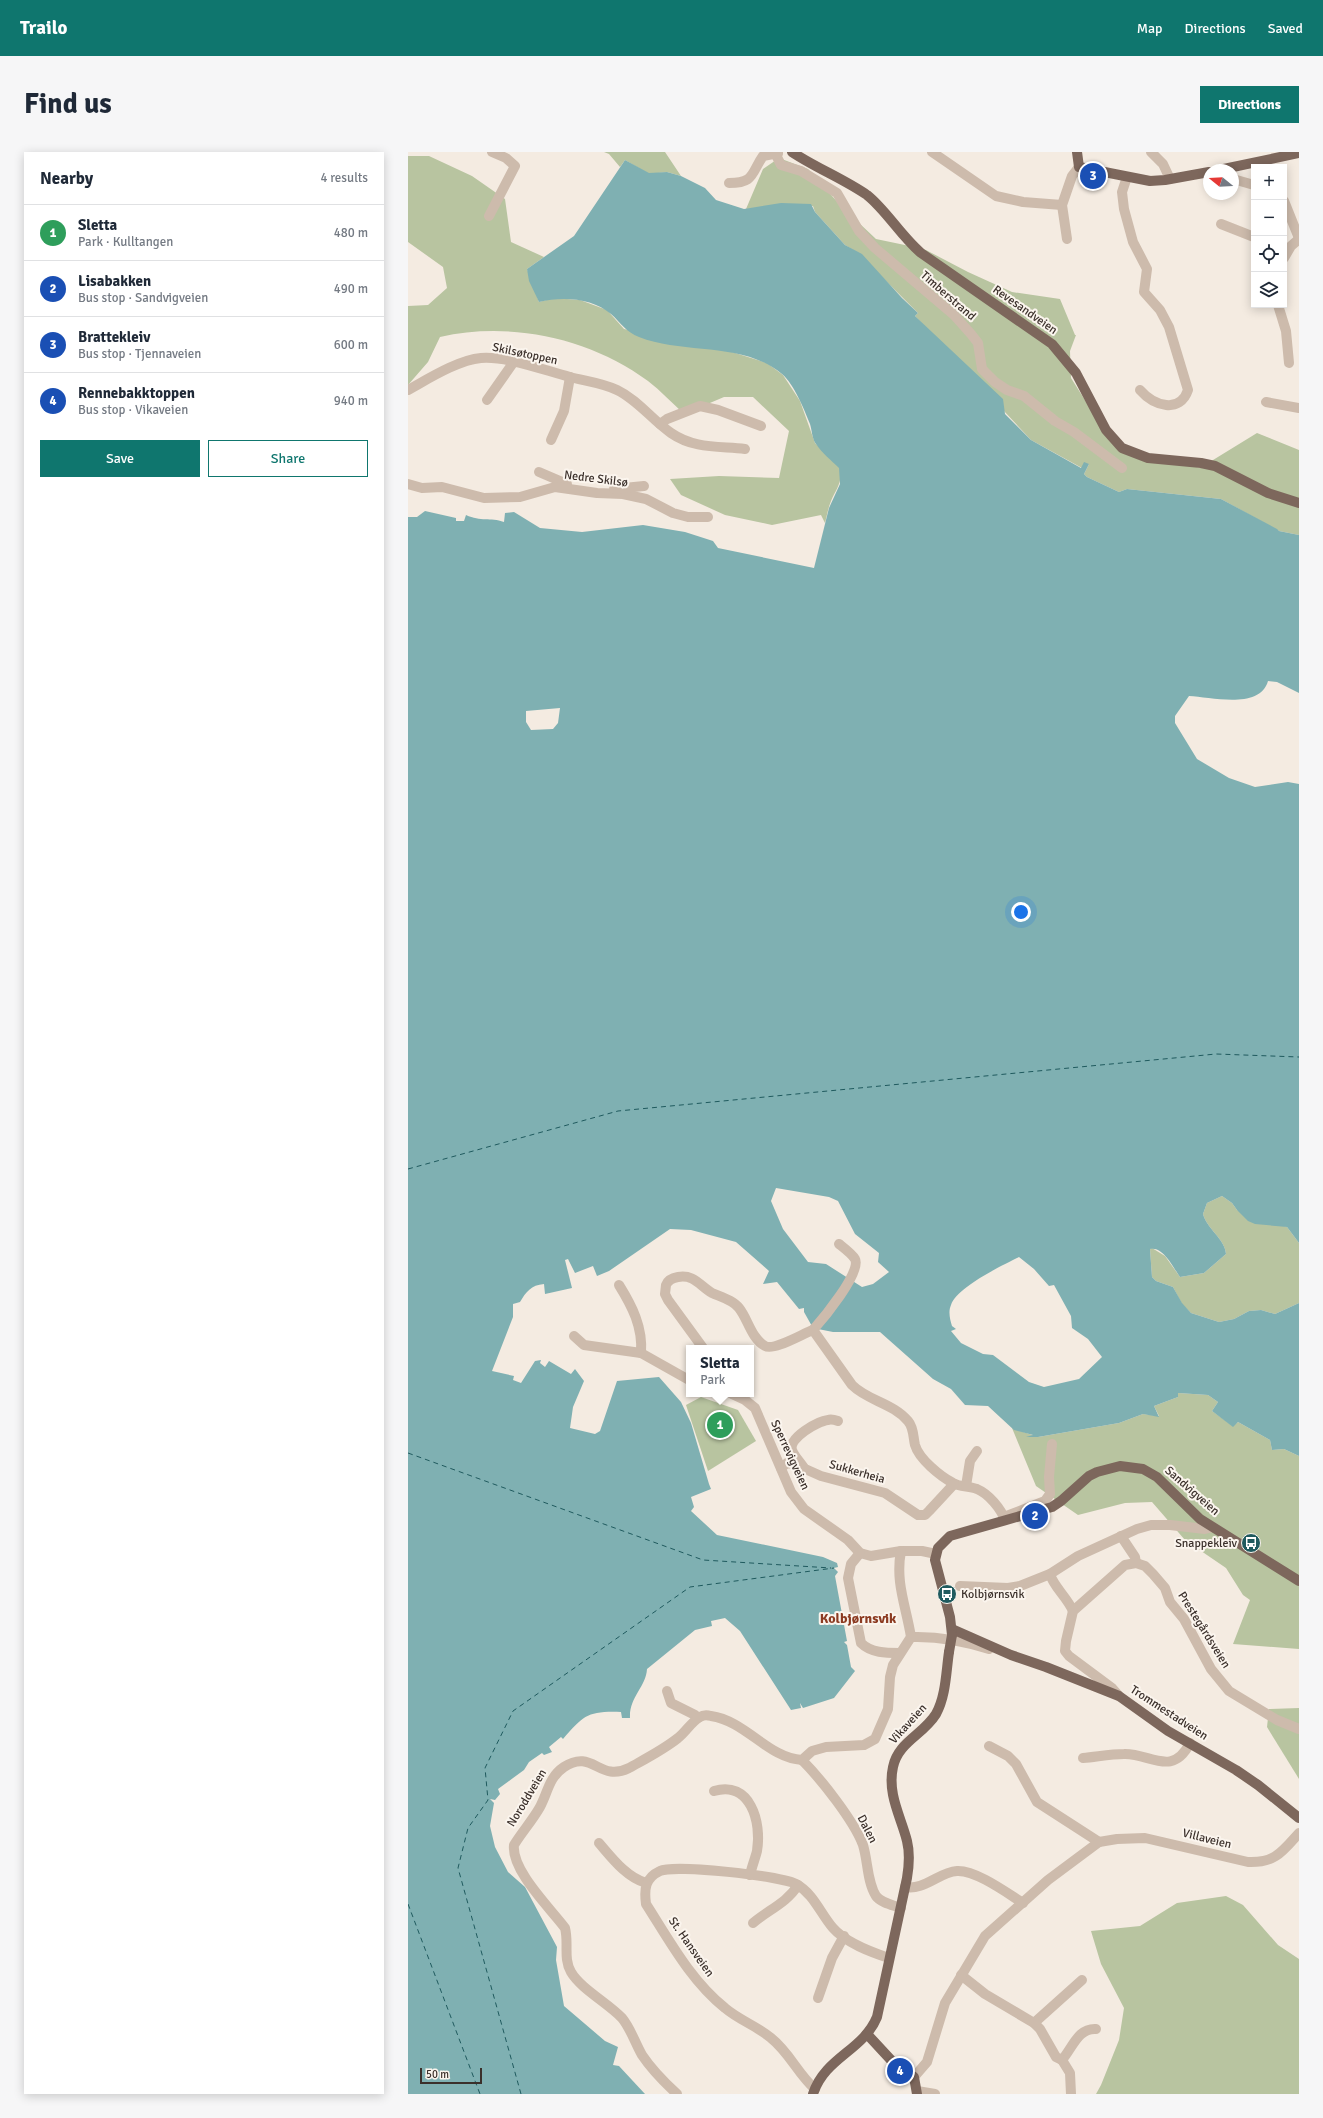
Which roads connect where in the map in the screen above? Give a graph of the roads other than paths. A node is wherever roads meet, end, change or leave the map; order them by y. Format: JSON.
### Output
{"nodes":[{"id":1,"x":492,"y":152,"type":"edge"},
{"id":2,"x":792,"y":152,"type":"edge"},
{"id":3,"x":932,"y":152,"type":"edge"},
{"id":4,"x":1077,"y":152,"type":"edge"},
{"id":5,"x":1151,"y":152,"type":"edge"},
{"id":6,"x":778,"y":153,"type":"edge"},
{"id":7,"x":1299,"y":153,"type":"edge"},
{"id":8,"x":1282,"y":154,"type":"edge"},
{"id":9,"x":1239,"y":165,"type":"edge"},
{"id":10,"x":1079,"y":167,"type":"junction"},
{"id":11,"x":1203,"y":173,"type":"edge"},
{"id":12,"x":1127,"y":177,"type":"junction"},
{"id":13,"x":1170,"y":179,"type":"junction"},
{"id":14,"x":1239,"y":181,"type":"edge"},
{"id":15,"x":729,"y":183,"type":"dead end"},
{"id":16,"x":1251,"y":184,"type":"edge"},
{"id":17,"x":1062,"y":205,"type":"junction"},
{"id":18,"x":1287,"y":208,"type":"edge"},
{"id":19,"x":489,"y":216,"type":"dead end"},
{"id":20,"x":1221,"y":224,"type":"dead end"},
{"id":21,"x":1251,"y":236,"type":"edge"},
{"id":22,"x":1299,"y":238,"type":"edge"},
{"id":23,"x":1066,"y":239,"type":"dead end"},
{"id":24,"x":1287,"y":245,"type":"edge"},
{"id":25,"x":1279,"y":308,"type":"edge"},
{"id":26,"x":513,"y":363,"type":"junction"},
{"id":27,"x":1289,"y":363,"type":"dead end"},
{"id":28,"x":570,"y":377,"type":"junction"},
{"id":29,"x":408,"y":390,"type":"edge"},
{"id":30,"x":1140,"y":390,"type":"dead end"},
{"id":31,"x":487,"y":400,"type":"dead end"},
{"id":32,"x":1266,"y":402,"type":"dead end"},
{"id":33,"x":1299,"y":408,"type":"edge"},
{"id":34,"x":660,"y":424,"type":"junction"},
{"id":35,"x":761,"y":426,"type":"dead end"},
{"id":36,"x":551,"y":440,"type":"dead end"},
{"id":37,"x":745,"y":449,"type":"dead end"},
{"id":38,"x":1122,"y":468,"type":"dead end"},
{"id":39,"x":539,"y":472,"type":"dead end"},
{"id":40,"x":408,"y":484,"type":"edge"},
{"id":41,"x":644,"y":486,"type":"dead end"},
{"id":42,"x":578,"y":489,"type":"junction"},
{"id":43,"x":1299,"y":503,"type":"edge"},
{"id":44,"x":708,"y":517,"type":"dead end"},
{"id":45,"x":839,"y":1244,"type":"dead end"},
{"id":46,"x":619,"y":1285,"type":"dead end"},
{"id":47,"x":813,"y":1330,"type":"junction"},
{"id":48,"x":574,"y":1336,"type":"dead end"},
{"id":49,"x":701,"y":1345,"type":"edge"},
{"id":50,"x":641,"y":1352,"type":"junction"},
{"id":51,"x":686,"y":1378,"type":"edge"},
{"id":52,"x":738,"y":1397,"type":"edge"},
{"id":53,"x":838,"y":1421,"type":"dead end"},
{"id":54,"x":1052,"y":1444,"type":"dead end"},
{"id":55,"x":977,"y":1451,"type":"dead end"},
{"id":56,"x":781,"y":1468,"type":"junction"},
{"id":57,"x":806,"y":1469,"type":"junction"},
{"id":58,"x":954,"y":1484,"type":"junction"},
{"id":59,"x":966,"y":1486,"type":"junction"},
{"id":60,"x":1004,"y":1519,"type":"junction"},
{"id":61,"x":1213,"y":1527,"type":"junction"},
{"id":62,"x":1121,"y":1536,"type":"junction"},
{"id":63,"x":901,"y":1551,"type":"junction"},
{"id":64,"x":860,"y":1553,"type":"junction"},
{"id":65,"x":936,"y":1554,"type":"junction"},
{"id":66,"x":1136,"y":1563,"type":"junction"},
{"id":67,"x":1050,"y":1574,"type":"junction"},
{"id":68,"x":1299,"y":1581,"type":"edge"},
{"id":69,"x":960,"y":1586,"type":"dead end"},
{"id":70,"x":1073,"y":1611,"type":"junction"},
{"id":71,"x":952,"y":1632,"type":"junction"},
{"id":72,"x":911,"y":1637,"type":"junction"},
{"id":73,"x":900,"y":1653,"type":"junction"},
{"id":74,"x":1011,"y":1656,"type":"junction"},
{"id":75,"x":667,"y":1691,"type":"dead end"},
{"id":76,"x":1119,"y":1696,"type":"junction"},
{"id":77,"x":698,"y":1718,"type":"junction"},
{"id":78,"x":1299,"y":1729,"type":"edge"},
{"id":79,"x":1190,"y":1743,"type":"junction"},
{"id":80,"x":989,"y":1746,"type":"dead end"},
{"id":81,"x":1083,"y":1758,"type":"dead end"},
{"id":82,"x":802,"y":1760,"type":"junction"},
{"id":83,"x":714,"y":1791,"type":"dead end"},
{"id":84,"x":1299,"y":1818,"type":"edge"},
{"id":85,"x":1299,"y":1833,"type":"edge"},
{"id":86,"x":1099,"y":1842,"type":"junction"},
{"id":87,"x":599,"y":1843,"type":"dead end"},
{"id":88,"x":750,"y":1875,"type":"junction"},
{"id":89,"x":646,"y":1883,"type":"junction"},
{"id":90,"x":798,"y":1885,"type":"junction"},
{"id":91,"x":905,"y":1887,"type":"junction"},
{"id":92,"x":1023,"y":1903,"type":"junction"},
{"id":93,"x":901,"y":1908,"type":"junction"},
{"id":94,"x":753,"y":1923,"type":"dead end"},
{"id":95,"x":844,"y":1936,"type":"junction"},
{"id":96,"x":889,"y":1958,"type":"junction"},
{"id":97,"x":961,"y":1975,"type":"junction"},
{"id":98,"x":1082,"y":1980,"type":"dead end"},
{"id":99,"x":818,"y":1998,"type":"dead end"},
{"id":100,"x":1034,"y":2023,"type":"junction"},
{"id":101,"x":1096,"y":2029,"type":"dead end"},
{"id":102,"x":867,"y":2034,"type":"junction"},
{"id":103,"x":1062,"y":2060,"type":"junction"},
{"id":104,"x":914,"y":2077,"type":"junction"},
{"id":105,"x":814,"y":2091,"type":"edge"},
{"id":106,"x":917,"y":2092,"type":"edge"},
{"id":107,"x":677,"y":2094,"type":"edge"},
{"id":108,"x":935,"y":2094,"type":"edge"},
{"id":109,"x":1071,"y":2094,"type":"edge"}],
"edges":[{"from":1,"to":19,"type":"street"},
{"from":2,"to":43,"type":"main road","name":"Revesandveien"},
{"from":3,"to":17,"type":"street"},
{"from":4,"to":10,"type":"main road"},
{"from":5,"to":13,"type":"street"},
{"from":6,"to":15,"type":"street","name":"Timberstrand"},
{"from":6,"to":38,"type":"street","name":"Timberstrand"},
{"from":7,"to":8,"type":"main road"},
{"from":8,"to":9,"type":"main road"},
{"from":10,"to":12,"type":"main road"},
{"from":10,"to":17,"type":"street"},
{"from":11,"to":13,"type":"main road"},
{"from":12,"to":13,"type":"main road"},
{"from":12,"to":30,"type":"street"},
{"from":14,"to":16,"type":"street"},
{"from":17,"to":23,"type":"street"},
{"from":18,"to":22,"type":"street"},
{"from":20,"to":21,"type":"street"},
{"from":22,"to":24,"type":"street"},
{"from":25,"to":27,"type":"street"},
{"from":26,"to":28,"type":"street","name":"Skilsøtoppen"},
{"from":26,"to":29,"type":"street","name":"Skilsøtoppen"},
{"from":26,"to":31,"type":"street"},
{"from":28,"to":34,"type":"street","name":"Skilsøtoppen"},
{"from":28,"to":36,"type":"street","name":"Skilsøtoppen"},
{"from":32,"to":33,"type":"street"},
{"from":34,"to":35,"type":"street"},
{"from":34,"to":37,"type":"street","name":"Skilsøtoppen"},
{"from":39,"to":42,"type":"street"},
{"from":40,"to":42,"type":"street","name":"Nedre Skilsø"},
{"from":41,"to":42,"type":"street"},
{"from":42,"to":44,"type":"street","name":"Nedre Skilsø"},
{"from":45,"to":47,"type":"street"},
{"from":46,"to":50,"type":"street"},
{"from":47,"to":49,"type":"street"},
{"from":47,"to":58,"type":"street"},
{"from":48,"to":50,"type":"street"},
{"from":50,"to":51,"type":"street"},
{"from":52,"to":56,"type":"street","name":"Sperrevigveien"},
{"from":53,"to":57,"type":"street"},
{"from":54,"to":60,"type":"street"},
{"from":55,"to":59,"type":"street"},
{"from":56,"to":57,"type":"street","name":"Sukkerheia"},
{"from":56,"to":64,"type":"street","name":"Sperrevigveien"},
{"from":57,"to":58,"type":"street","name":"Sukkerheia"},
{"from":58,"to":59,"type":"street"},
{"from":59,"to":60,"type":"street"},
{"from":60,"to":61,"type":"main road","name":"Sandvigveien"},
{"from":60,"to":65,"type":"main road","name":"Sandvigveien"},
{"from":61,"to":62,"type":"street"},
{"from":61,"to":68,"type":"main road","name":"Sandvigveien"},
{"from":62,"to":66,"type":"street","name":"Prestegårdsveien"},
{"from":62,"to":67,"type":"street"},
{"from":63,"to":64,"type":"street"},
{"from":63,"to":65,"type":"street"},
{"from":63,"to":72,"type":"street"},
{"from":64,"to":73,"type":"street"},
{"from":65,"to":71,"type":"main road","name":"Vikaveien"},
{"from":66,"to":70,"type":"street"},
{"from":66,"to":78,"type":"street","name":"Prestegårdsveien"},
{"from":67,"to":69,"type":"street"},
{"from":67,"to":70,"type":"street"},
{"from":70,"to":76,"type":"street"},
{"from":71,"to":74,"type":"main road","name":"Trommestadveien"},
{"from":71,"to":91,"type":"main road","name":"Vikaveien","bridge":true},
{"from":72,"to":73,"type":"street"},
{"from":72,"to":74,"type":"street","name":"Trommestadveien"},
{"from":73,"to":82,"type":"street"},
{"from":74,"to":76,"type":"main road","name":"Trommestadveien"},
{"from":75,"to":77,"type":"street"},
{"from":76,"to":79,"type":"main road","name":"Trommestadveien"},
{"from":77,"to":82,"type":"street"},
{"from":77,"to":107,"type":"street","name":"Noroddveien"},
{"from":79,"to":81,"type":"street"},
{"from":79,"to":84,"type":"main road","name":"Trommestadveien"},
{"from":80,"to":86,"type":"street"},
{"from":82,"to":93,"type":"street","name":"Dalen"},
{"from":83,"to":88,"type":"street"},
{"from":85,"to":86,"type":"street","name":"Villaveien"},
{"from":86,"to":92,"type":"street","name":"Villaveien"},
{"from":87,"to":89,"type":"street"},
{"from":88,"to":89,"type":"street"},
{"from":88,"to":90,"type":"street"},
{"from":89,"to":105,"type":"street","name":"St. Hansveien"},
{"from":90,"to":94,"type":"street"},
{"from":90,"to":95,"type":"street"},
{"from":91,"to":92,"type":"street"},
{"from":91,"to":93,"type":"main road","name":"Vikaveien"},
{"from":92,"to":97,"type":"street","name":"Villaveien"},
{"from":93,"to":96,"type":"main road","name":"Vikaveien"},
{"from":95,"to":96,"type":"street"},
{"from":95,"to":99,"type":"street"},
{"from":96,"to":102,"type":"main road","name":"Vikaveien"},
{"from":97,"to":100,"type":"street"},
{"from":97,"to":104,"type":"street","name":"Villaveien"},
{"from":98,"to":100,"type":"street"},
{"from":100,"to":103,"type":"street"},
{"from":101,"to":103,"type":"street"},
{"from":102,"to":104,"type":"main road"},
{"from":102,"to":105,"type":"main road","name":"Vikaveien"},
{"from":103,"to":109,"type":"street"},
{"from":104,"to":106,"type":"main road"},
{"from":106,"to":108,"type":"street"}]}
